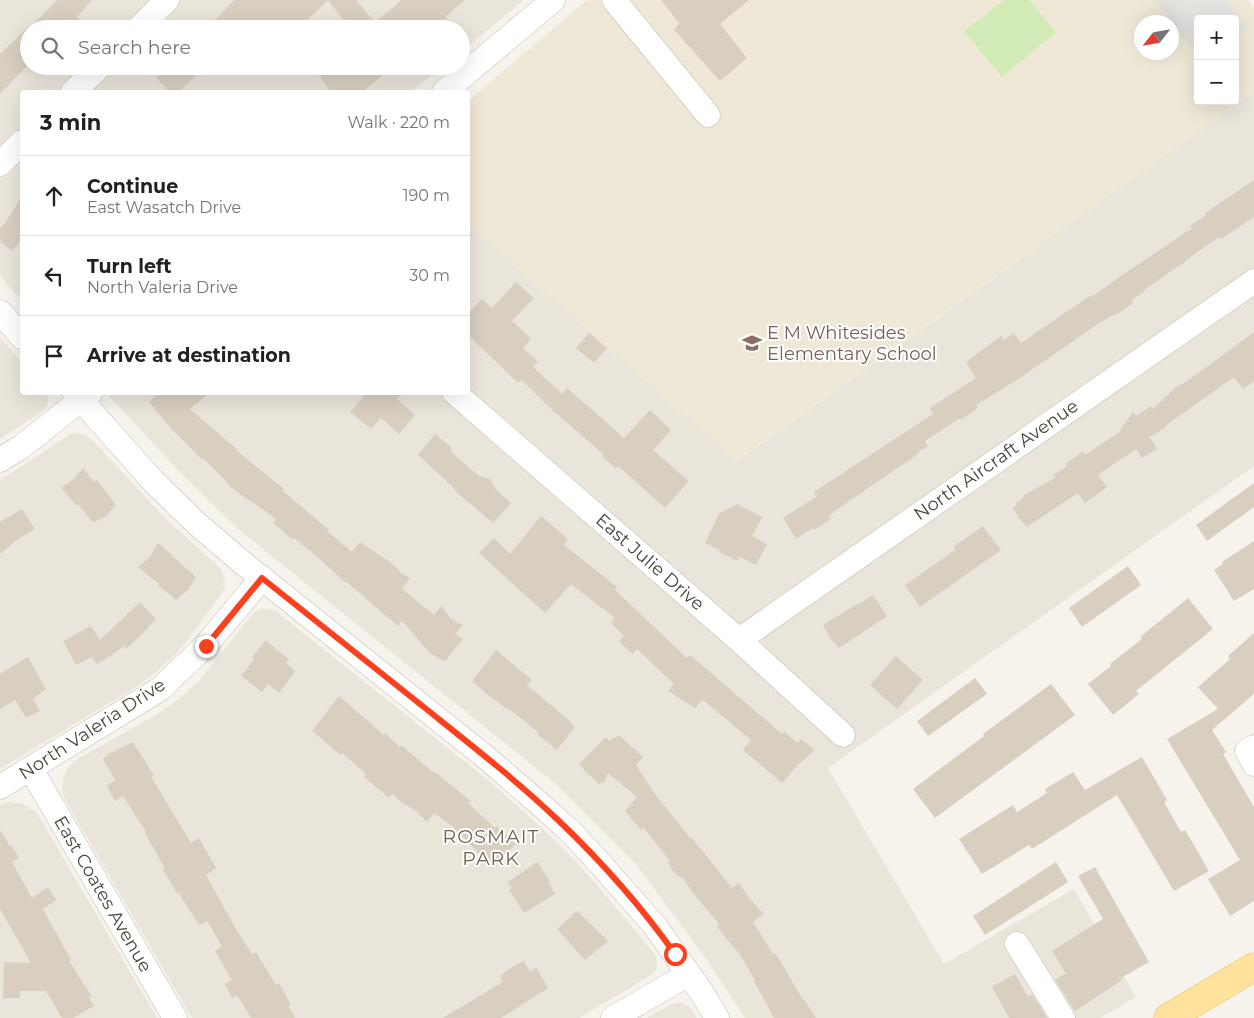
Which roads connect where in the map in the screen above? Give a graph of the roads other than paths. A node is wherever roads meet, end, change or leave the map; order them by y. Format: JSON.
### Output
{"nodes":[{"id":1,"x":167,"y":0,"type":"edge"},
{"id":2,"x":553,"y":0,"type":"edge"},
{"id":3,"x":614,"y":0,"type":"edge"},
{"id":4,"x":147,"y":20,"type":"edge"},
{"id":5,"x":470,"y":70,"type":"edge"},
{"id":6,"x":91,"y":75,"type":"edge"},
{"id":7,"x":464,"y":75,"type":"edge"},
{"id":8,"x":75,"y":90,"type":"edge"},
{"id":9,"x":446,"y":90,"type":"edge"},
{"id":10,"x":708,"y":115,"type":"dead end"},
{"id":11,"x":20,"y":144,"type":"edge"},
{"id":12,"x":0,"y":164,"type":"edge"},
{"id":13,"x":1254,"y":281,"type":"edge"},
{"id":14,"x":0,"y":312,"type":"edge"},
{"id":15,"x":20,"y":335,"type":"edge"},
{"id":16,"x":82,"y":395,"type":"edge"},
{"id":17,"x":457,"y":395,"type":"edge"},
{"id":18,"x":0,"y":460,"type":"edge"},
{"id":19,"x":262,"y":578,"type":"junction"},
{"id":20,"x":739,"y":640,"type":"junction"},
{"id":21,"x":842,"y":735,"type":"dead end"},
{"id":22,"x":1254,"y":747,"type":"edge"},
{"id":23,"x":1254,"y":764,"type":"edge"},
{"id":24,"x":31,"y":769,"type":"junction"},
{"id":25,"x":0,"y":788,"type":"edge"},
{"id":26,"x":1017,"y":944,"type":"dead end"},
{"id":27,"x":1254,"y":967,"type":"edge"},
{"id":28,"x":689,"y":974,"type":"junction"},
{"id":29,"x":175,"y":1018,"type":"edge"},
{"id":30,"x":613,"y":1018,"type":"edge"},
{"id":31,"x":717,"y":1018,"type":"edge"},
{"id":32,"x":1063,"y":1018,"type":"edge"},
{"id":33,"x":1168,"y":1018,"type":"edge"}],
"edges":[{"from":1,"to":4,"type":"street"},
{"from":2,"to":5,"type":"street"},
{"from":3,"to":10,"type":"street"},
{"from":6,"to":8,"type":"street"},
{"from":7,"to":9,"type":"street"},
{"from":11,"to":12,"type":"street"},
{"from":13,"to":20,"type":"street","name":"North Aircraft Avenue"},
{"from":14,"to":15,"type":"street"},
{"from":16,"to":18,"type":"street"},
{"from":16,"to":19,"type":"street"},
{"from":17,"to":20,"type":"street","name":"East Julie Drive"},
{"from":19,"to":24,"type":"street","name":"North Valeria Drive"},
{"from":19,"to":28,"type":"street"},
{"from":20,"to":21,"type":"street","name":"East Julie Drive"},
{"from":22,"to":23,"type":"street"},
{"from":24,"to":25,"type":"street","name":"North Valeria Drive"},
{"from":24,"to":29,"type":"street","name":"East Coates Avenue"},
{"from":26,"to":32,"type":"street"},
{"from":27,"to":33,"type":"main road"},
{"from":28,"to":30,"type":"street"},
{"from":28,"to":31,"type":"street"}]}
